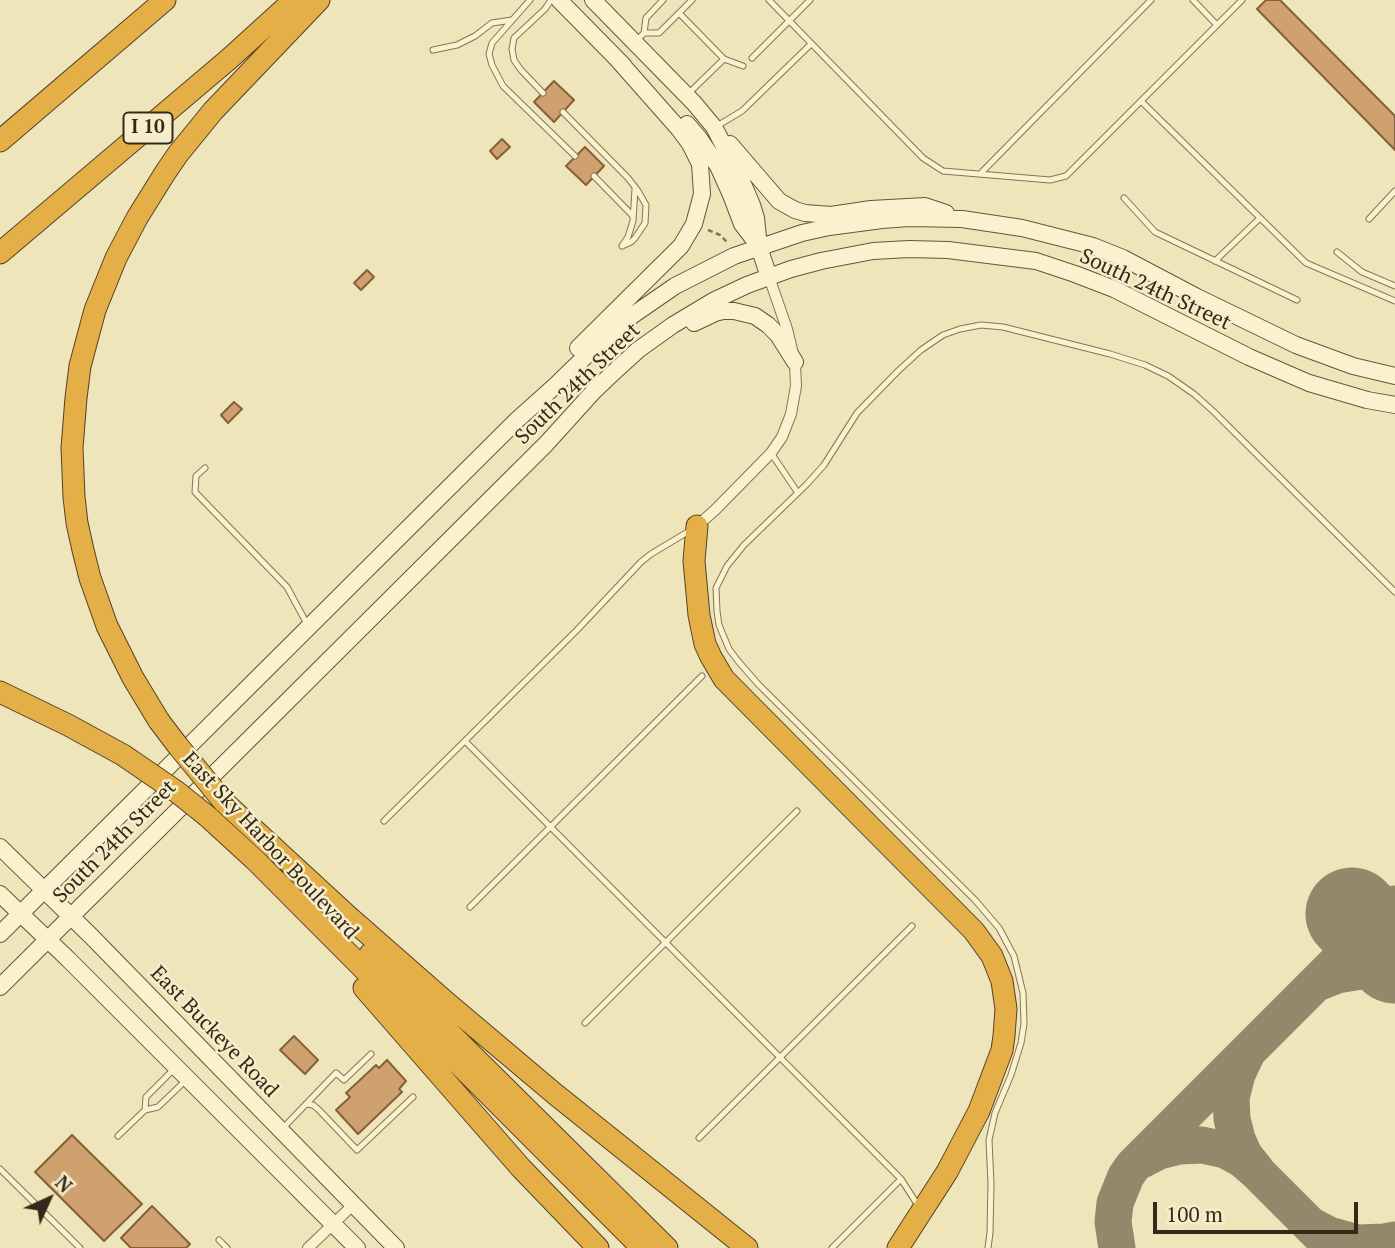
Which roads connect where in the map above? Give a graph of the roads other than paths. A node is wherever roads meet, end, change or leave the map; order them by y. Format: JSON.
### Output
{"nodes":[{"id":1,"x":165,"y":0,"type":"edge"},
{"id":2,"x":294,"y":0,"type":"edge"},
{"id":3,"x":320,"y":0,"type":"edge"},
{"id":4,"x":530,"y":0,"type":"edge"},
{"id":5,"x":551,"y":0,"type":"edge"},
{"id":6,"x":559,"y":0,"type":"edge"},
{"id":7,"x":593,"y":0,"type":"edge"},
{"id":8,"x":663,"y":0,"type":"edge"},
{"id":9,"x":692,"y":0,"type":"edge"},
{"id":10,"x":769,"y":0,"type":"edge"},
{"id":11,"x":810,"y":0,"type":"edge"},
{"id":12,"x":1151,"y":0,"type":"edge"},
{"id":13,"x":1193,"y":0,"type":"edge"},
{"id":14,"x":1242,"y":0,"type":"edge"},
{"id":15,"x":679,"y":13,"type":"junction"},
{"id":16,"x":512,"y":20,"type":"junction"},
{"id":17,"x":789,"y":21,"type":"junction"},
{"id":18,"x":1217,"y":25,"type":"junction"},
{"id":19,"x":639,"y":38,"type":"junction"},
{"id":20,"x":811,"y":44,"type":"junction"},
{"id":21,"x":433,"y":50,"type":"dead end"},
{"id":22,"x":752,"y":58,"type":"dead end"},
{"id":23,"x":618,"y":60,"type":"junction"},
{"id":24,"x":724,"y":60,"type":"junction"},
{"id":25,"x":743,"y":66,"type":"dead end"},
{"id":26,"x":543,"y":93,"type":"dead end"},
{"id":27,"x":686,"y":96,"type":"junction"},
{"id":28,"x":1141,"y":101,"type":"junction"},
{"id":29,"x":563,"y":113,"type":"dead end"},
{"id":30,"x":714,"y":127,"type":"junction"},
{"id":31,"x":0,"y":141,"type":"edge"},
{"id":32,"x":575,"y":156,"type":"dead end"},
{"id":33,"x":980,"y":174,"type":"junction"},
{"id":34,"x":594,"y":176,"type":"dead end"},
{"id":35,"x":635,"y":188,"type":"junction"},
{"id":36,"x":1395,"y":191,"type":"edge"},
{"id":37,"x":1124,"y":198,"type":"dead end"},
{"id":38,"x":633,"y":216,"type":"junction"},
{"id":39,"x":1260,"y":218,"type":"junction"},
{"id":40,"x":962,"y":219,"type":"junction"},
{"id":41,"x":1369,"y":219,"type":"dead end"},
{"id":42,"x":759,"y":247,"type":"junction"},
{"id":43,"x":0,"y":253,"type":"edge"},
{"id":44,"x":1337,"y":253,"type":"dead end"},
{"id":45,"x":1215,"y":261,"type":"junction"},
{"id":46,"x":769,"y":277,"type":"junction"},
{"id":47,"x":1395,"y":286,"type":"edge"},
{"id":48,"x":1297,"y":300,"type":"dead end"},
{"id":49,"x":1395,"y":301,"type":"edge"},
{"id":50,"x":795,"y":362,"type":"junction"},
{"id":51,"x":1395,"y":376,"type":"edge"},
{"id":52,"x":1395,"y":405,"type":"edge"},
{"id":53,"x":517,"y":420,"type":"junction"},
{"id":54,"x":546,"y":444,"type":"junction"},
{"id":55,"x":771,"y":453,"type":"junction"},
{"id":56,"x":205,"y":468,"type":"dead end"},
{"id":57,"x":798,"y":493,"type":"junction"},
{"id":58,"x":697,"y":526,"type":"junction"},
{"id":59,"x":1395,"y":592,"type":"edge"},
{"id":60,"x":309,"y":627,"type":"junction"},
{"id":61,"x":702,"y":676,"type":"dead end"},
{"id":62,"x":0,"y":692,"type":"edge"},
{"id":63,"x":466,"y":741,"type":"junction"},
{"id":64,"x":224,"y":802,"type":"junction"},
{"id":65,"x":797,"y":811,"type":"dead end"},
{"id":66,"x":384,"y":821,"type":"dead end"},
{"id":67,"x":551,"y":826,"type":"junction"},
{"id":68,"x":0,"y":848,"type":"edge"},
{"id":69,"x":43,"y":891,"type":"junction"},
{"id":70,"x":0,"y":894,"type":"edge"},
{"id":71,"x":301,"y":906,"type":"junction"},
{"id":72,"x":470,"y":907,"type":"dead end"},
{"id":73,"x":20,"y":914,"type":"junction"},
{"id":74,"x":70,"y":917,"type":"junction"},
{"id":75,"x":912,"y":926,"type":"dead end"},
{"id":76,"x":0,"y":934,"type":"edge"},
{"id":77,"x":48,"y":939,"type":"junction"},
{"id":78,"x":666,"y":942,"type":"junction"},
{"id":79,"x":0,"y":987,"type":"edge"},
{"id":80,"x":585,"y":1023,"type":"dead end"},
{"id":81,"x":371,"y":1054,"type":"dead end"},
{"id":82,"x":780,"y":1057,"type":"junction"},
{"id":83,"x":182,"y":1073,"type":"junction"},
{"id":84,"x":413,"y":1097,"type":"dead end"},
{"id":85,"x":306,"y":1104,"type":"junction"},
{"id":86,"x":145,"y":1110,"type":"junction"},
{"id":87,"x":281,"y":1130,"type":"junction"},
{"id":88,"x":118,"y":1136,"type":"dead end"},
{"id":89,"x":699,"y":1138,"type":"dead end"},
{"id":90,"x":260,"y":1151,"type":"junction"},
{"id":91,"x":0,"y":1169,"type":"edge"},
{"id":92,"x":901,"y":1179,"type":"junction"},
{"id":93,"x":354,"y":1204,"type":"junction"},
{"id":94,"x":921,"y":1212,"type":"junction"},
{"id":95,"x":333,"y":1224,"type":"junction"},
{"id":96,"x":219,"y":1240,"type":"dead end"},
{"id":97,"x":80,"y":1248,"type":"edge"},
{"id":98,"x":227,"y":1248,"type":"edge"},
{"id":99,"x":308,"y":1248,"type":"edge"},
{"id":100,"x":357,"y":1248,"type":"edge"},
{"id":101,"x":396,"y":1248,"type":"edge"},
{"id":102,"x":598,"y":1248,"type":"edge"},
{"id":103,"x":642,"y":1248,"type":"edge"},
{"id":104,"x":667,"y":1248,"type":"edge"},
{"id":105,"x":747,"y":1248,"type":"edge"},
{"id":106,"x":832,"y":1248,"type":"edge"},
{"id":107,"x":898,"y":1248,"type":"edge"},
{"id":108,"x":988,"y":1248,"type":"edge"}],
"edges":[{"from":1,"to":31,"type":"highway"},
{"from":2,"to":43,"type":"highway","number":"I 10"},
{"from":3,"to":64,"type":"highway","name":"East Sky Harbor Boulevard","bridge":true},
{"from":4,"to":16,"type":"lane"},
{"from":5,"to":26,"type":"lane"},
{"from":6,"to":23,"type":"main road"},
{"from":7,"to":19,"type":"main road"},
{"from":8,"to":19,"type":"lane"},
{"from":9,"to":15,"type":"lane"},
{"from":10,"to":17,"type":"lane"},
{"from":11,"to":17,"type":"lane"},
{"from":12,"to":33,"type":"lane"},
{"from":13,"to":18,"type":"lane"},
{"from":14,"to":18,"type":"lane"},
{"from":15,"to":19,"type":"lane"},
{"from":15,"to":24,"type":"lane"},
{"from":16,"to":21,"type":"lane"},
{"from":16,"to":32,"type":"lane"},
{"from":17,"to":20,"type":"lane"},
{"from":17,"to":22,"type":"lane"},
{"from":18,"to":28,"type":"lane"},
{"from":19,"to":23,"type":"main road"},
{"from":19,"to":27,"type":"main road"},
{"from":20,"to":30,"type":"lane"},
{"from":20,"to":33,"type":"lane"},
{"from":23,"to":42,"type":"main road"},
{"from":23,"to":53,"type":"main road"},
{"from":24,"to":25,"type":"lane"},
{"from":24,"to":27,"type":"lane"},
{"from":27,"to":30,"type":"main road"},
{"from":28,"to":33,"type":"lane"},
{"from":28,"to":39,"type":"lane"},
{"from":29,"to":35,"type":"lane"},
{"from":30,"to":40,"type":"main road"},
{"from":30,"to":42,"type":"main road"},
{"from":34,"to":38,"type":"lane"},
{"from":35,"to":38,"type":"lane"},
{"from":35,"to":38,"type":"lane"},
{"from":36,"to":41,"type":"lane"},
{"from":37,"to":45,"type":"lane"},
{"from":39,"to":45,"type":"lane"},
{"from":39,"to":49,"type":"lane"},
{"from":40,"to":42,"type":"main road","name":"South 24th Street"},
{"from":40,"to":51,"type":"main road","name":"South 24th Street"},
{"from":42,"to":46,"type":"main road"},
{"from":42,"to":53,"type":"main road","name":"South 24th Street"},
{"from":44,"to":47,"type":"lane"},
{"from":45,"to":48,"type":"lane"},
{"from":46,"to":50,"type":"street"},
{"from":46,"to":52,"type":"main road","name":"South 24th Street"},
{"from":46,"to":54,"type":"main road","name":"South 24th Street"},
{"from":50,"to":54,"type":"main road"},
{"from":50,"to":55,"type":"street"},
{"from":53,"to":60,"type":"main road","name":"South 24th Street"},
{"from":54,"to":74,"type":"main road","name":"South 24th Street"},
{"from":55,"to":57,"type":"lane"},
{"from":55,"to":58,"type":"street"},
{"from":56,"to":60,"type":"lane"},
{"from":57,"to":59,"type":"lane"},
{"from":57,"to":108,"type":"lane"},
{"from":58,"to":63,"type":"lane"},
{"from":58,"to":94,"type":"highway"},
{"from":60,"to":69,"type":"main road","name":"South 24th Street"},
{"from":61,"to":67,"type":"lane"},
{"from":62,"to":71,"type":"highway","name":"East Sky Harbor Boulevard","bridge":true},
{"from":63,"to":66,"type":"lane"},
{"from":63,"to":67,"type":"lane"},
{"from":64,"to":104,"type":"highway","name":"East Sky Harbor Boulevard"},
{"from":64,"to":105,"type":"highway"},
{"from":65,"to":78,"type":"lane"},
{"from":67,"to":72,"type":"lane"},
{"from":67,"to":78,"type":"lane"},
{"from":68,"to":69,"type":"main road","name":"East Buckeye Road"},
{"from":69,"to":73,"type":"main road","name":"South 24th Street"},
{"from":69,"to":74,"type":"main road","name":"East Buckeye Road"},
{"from":70,"to":73,"type":"main road"},
{"from":71,"to":102,"type":"highway"},
{"from":71,"to":103,"type":"highway","name":"East Sky Harbor Boulevard"},
{"from":73,"to":76,"type":"main road","name":"South 24th Street"},
{"from":73,"to":77,"type":"main road"},
{"from":74,"to":77,"type":"main road","name":"South 24th Street"},
{"from":74,"to":87,"type":"main road","name":"East Buckeye Road"},
{"from":75,"to":82,"type":"lane"},
{"from":77,"to":79,"type":"main road","name":"South 24th Street"},
{"from":77,"to":83,"type":"main road"},
{"from":78,"to":80,"type":"lane"},
{"from":78,"to":82,"type":"lane"},
{"from":81,"to":85,"type":"lane"},
{"from":82,"to":89,"type":"lane"},
{"from":82,"to":92,"type":"lane"},
{"from":83,"to":86,"type":"lane"},
{"from":83,"to":86,"type":"lane"},
{"from":83,"to":90,"type":"main road"},
{"from":84,"to":85,"type":"lane"},
{"from":85,"to":87,"type":"lane"},
{"from":86,"to":88,"type":"lane"},
{"from":87,"to":90,"type":"main road"},
{"from":87,"to":93,"type":"main road","name":"East Buckeye Road"},
{"from":90,"to":95,"type":"main road"},
{"from":91,"to":97,"type":"lane"},
{"from":92,"to":94,"type":"lane"},
{"from":92,"to":106,"type":"lane"},
{"from":93,"to":95,"type":"street"},
{"from":93,"to":101,"type":"main road","name":"East Buckeye Road"},
{"from":94,"to":107,"type":"highway"},
{"from":95,"to":99,"type":"street"},
{"from":95,"to":100,"type":"main road"},
{"from":96,"to":98,"type":"lane"}]}
